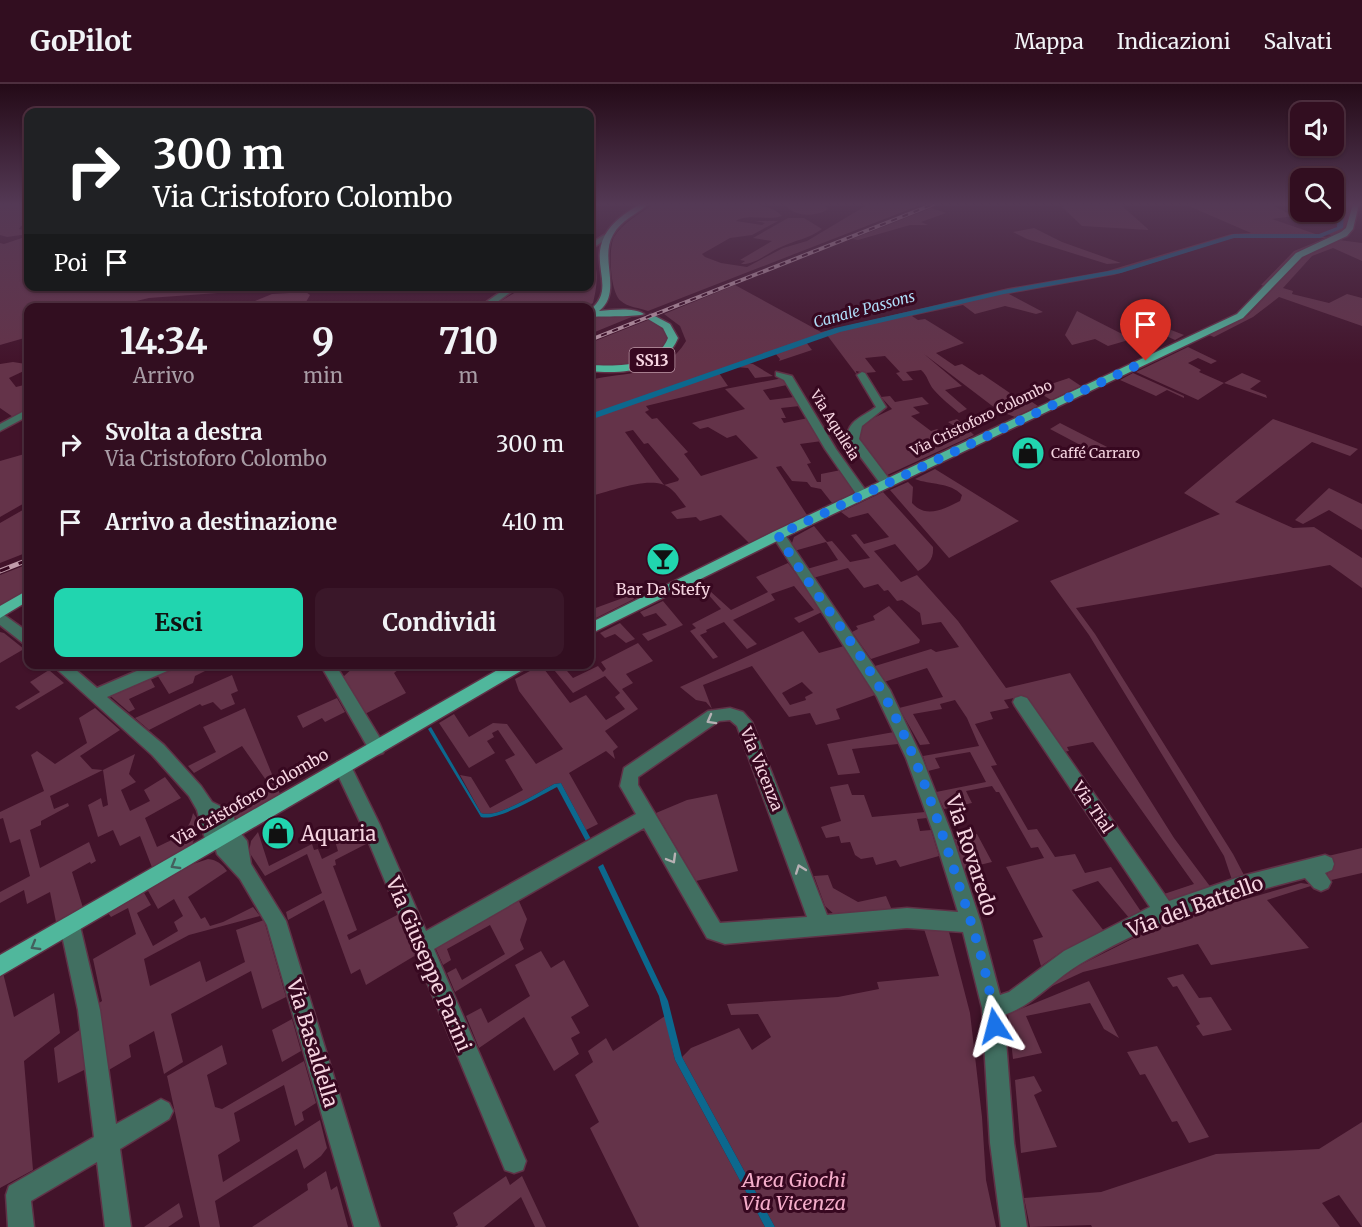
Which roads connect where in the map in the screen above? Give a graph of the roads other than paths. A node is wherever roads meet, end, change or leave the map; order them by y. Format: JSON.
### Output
{"nodes":[{"id":1,"x":595,"y":257,"type":"edge"},
{"id":2,"x":603,"y":257,"type":"edge"},
{"id":3,"x":1297,"y":257,"type":"edge"},
{"id":4,"x":602,"y":261,"type":"junction"},
{"id":5,"x":508,"y":291,"type":"edge"},
{"id":6,"x":606,"y":295,"type":"junction"},
{"id":7,"x":490,"y":303,"type":"edge"},
{"id":8,"x":594,"y":311,"type":"edge"},
{"id":9,"x":629,"y":313,"type":"junction"},
{"id":10,"x":594,"y":314,"type":"edge"},
{"id":11,"x":640,"y":314,"type":"dead end"},
{"id":12,"x":651,"y":317,"type":"dead end"},
{"id":13,"x":594,"y":369,"type":"edge"},
{"id":14,"x":779,"y":374,"type":"dead end"},
{"id":15,"x":862,"y":375,"type":"dead end"},
{"id":16,"x":24,"y":414,"type":"edge"},
{"id":17,"x":0,"y":428,"type":"edge"},
{"id":18,"x":887,"y":484,"type":"junction"},
{"id":19,"x":863,"y":495,"type":"junction"},
{"id":20,"x":778,"y":535,"type":"junction"},
{"id":21,"x":24,"y":598,"type":"edge"},
{"id":22,"x":0,"y":615,"type":"edge"},
{"id":23,"x":594,"y":628,"type":"edge"},
{"id":24,"x":24,"y":636,"type":"edge"},
{"id":25,"x":64,"y":669,"type":"edge"},
{"id":26,"x":157,"y":669,"type":"edge"},
{"id":27,"x":330,"y":669,"type":"edge"},
{"id":28,"x":512,"y":669,"type":"edge"},
{"id":29,"x":94,"y":696,"type":"junction"},
{"id":30,"x":1021,"y":702,"type":"dead end"},
{"id":31,"x":377,"y":748,"type":"junction"},
{"id":32,"x":343,"y":767,"type":"junction"},
{"id":33,"x":649,"y":820,"type":"junction"},
{"id":34,"x":225,"y":835,"type":"junction"},
{"id":35,"x":1318,"y":871,"type":"dead end"},
{"id":36,"x":1165,"y":912,"type":"junction"},
{"id":37,"x":971,"y":923,"type":"junction"},
{"id":38,"x":820,"y":924,"type":"junction"},
{"id":39,"x":70,"y":926,"type":"junction"},
{"id":40,"x":421,"y":945,"type":"junction"},
{"id":41,"x":0,"y":966,"type":"edge"},
{"id":42,"x":993,"y":1008,"type":"junction"},
{"id":43,"x":161,"y":1110,"type":"dead end"},
{"id":44,"x":106,"y":1143,"type":"junction"},
{"id":45,"x":514,"y":1161,"type":"dead end"},
{"id":46,"x":21,"y":1227,"type":"edge"},
{"id":47,"x":118,"y":1227,"type":"edge"},
{"id":48,"x":367,"y":1227,"type":"edge"},
{"id":49,"x":1014,"y":1227,"type":"edge"}],
"edges":[{"from":1,"to":4,"type":"street"},
{"from":2,"to":4,"type":"main road"},
{"from":3,"to":18,"type":"main road","name":"Via Cristoforo Colombo"},
{"from":4,"to":6,"type":"main road"},
{"from":5,"to":7,"type":"street"},
{"from":6,"to":8,"type":"main road"},
{"from":6,"to":9,"type":"main road"},
{"from":9,"to":10,"type":"main road"},
{"from":9,"to":11,"type":"main road"},
{"from":12,"to":13,"type":"main road","number":"SS13"},
{"from":14,"to":19,"type":"street","name":"Via Aquileia"},
{"from":15,"to":18,"type":"street"},
{"from":16,"to":17,"type":"street"},
{"from":18,"to":19,"type":"main road","name":"Via Cristoforo Colombo"},
{"from":19,"to":20,"type":"main road","name":"Via Cristoforo Colombo"},
{"from":20,"to":23,"type":"main road","name":"Via Cristoforo Colombo"},
{"from":20,"to":37,"type":"street","name":"Via Rovaredo"},
{"from":21,"to":22,"type":"main road"},
{"from":22,"to":24,"type":"street"},
{"from":25,"to":29,"type":"street","name":"Via Basaldella"},
{"from":26,"to":29,"type":"street"},
{"from":27,"to":31,"type":"street"},
{"from":28,"to":31,"type":"main road","name":"Via Cristoforo Colombo"},
{"from":29,"to":34,"type":"street","name":"Via Basaldella"},
{"from":30,"to":36,"type":"street","name":"Via Tial"},
{"from":31,"to":32,"type":"main road","name":"Via Cristoforo Colombo"},
{"from":32,"to":34,"type":"main road","name":"Via Cristoforo Colombo"},
{"from":32,"to":40,"type":"street","name":"Via Giuseppe Parini"},
{"from":33,"to":38,"type":"street","name":"Via Vicenza","one_way":true},
{"from":38,"to":33,"type":"street","name":"Via Vicenza","one_way":true},
{"from":33,"to":40,"type":"street"},
{"from":34,"to":39,"type":"main road","name":"Via Cristoforo Colombo","one_way":true},
{"from":34,"to":48,"type":"street","name":"Via Basaldella"},
{"from":35,"to":36,"type":"street","name":"Via del Battello"},
{"from":36,"to":42,"type":"street","name":"Via del Battello"},
{"from":37,"to":38,"type":"street","name":"Via Vicenza"},
{"from":37,"to":42,"type":"street","name":"Via Rovaredo"},
{"from":39,"to":41,"type":"main road","name":"Via Cristoforo Colombo","one_way":true},
{"from":39,"to":44,"type":"street"},
{"from":40,"to":45,"type":"street","name":"Via Giuseppe Parini"},
{"from":42,"to":49,"type":"street","name":"Via Rovaredo"},
{"from":43,"to":44,"type":"street"},
{"from":44,"to":46,"type":"street"},
{"from":44,"to":47,"type":"street"}]}
